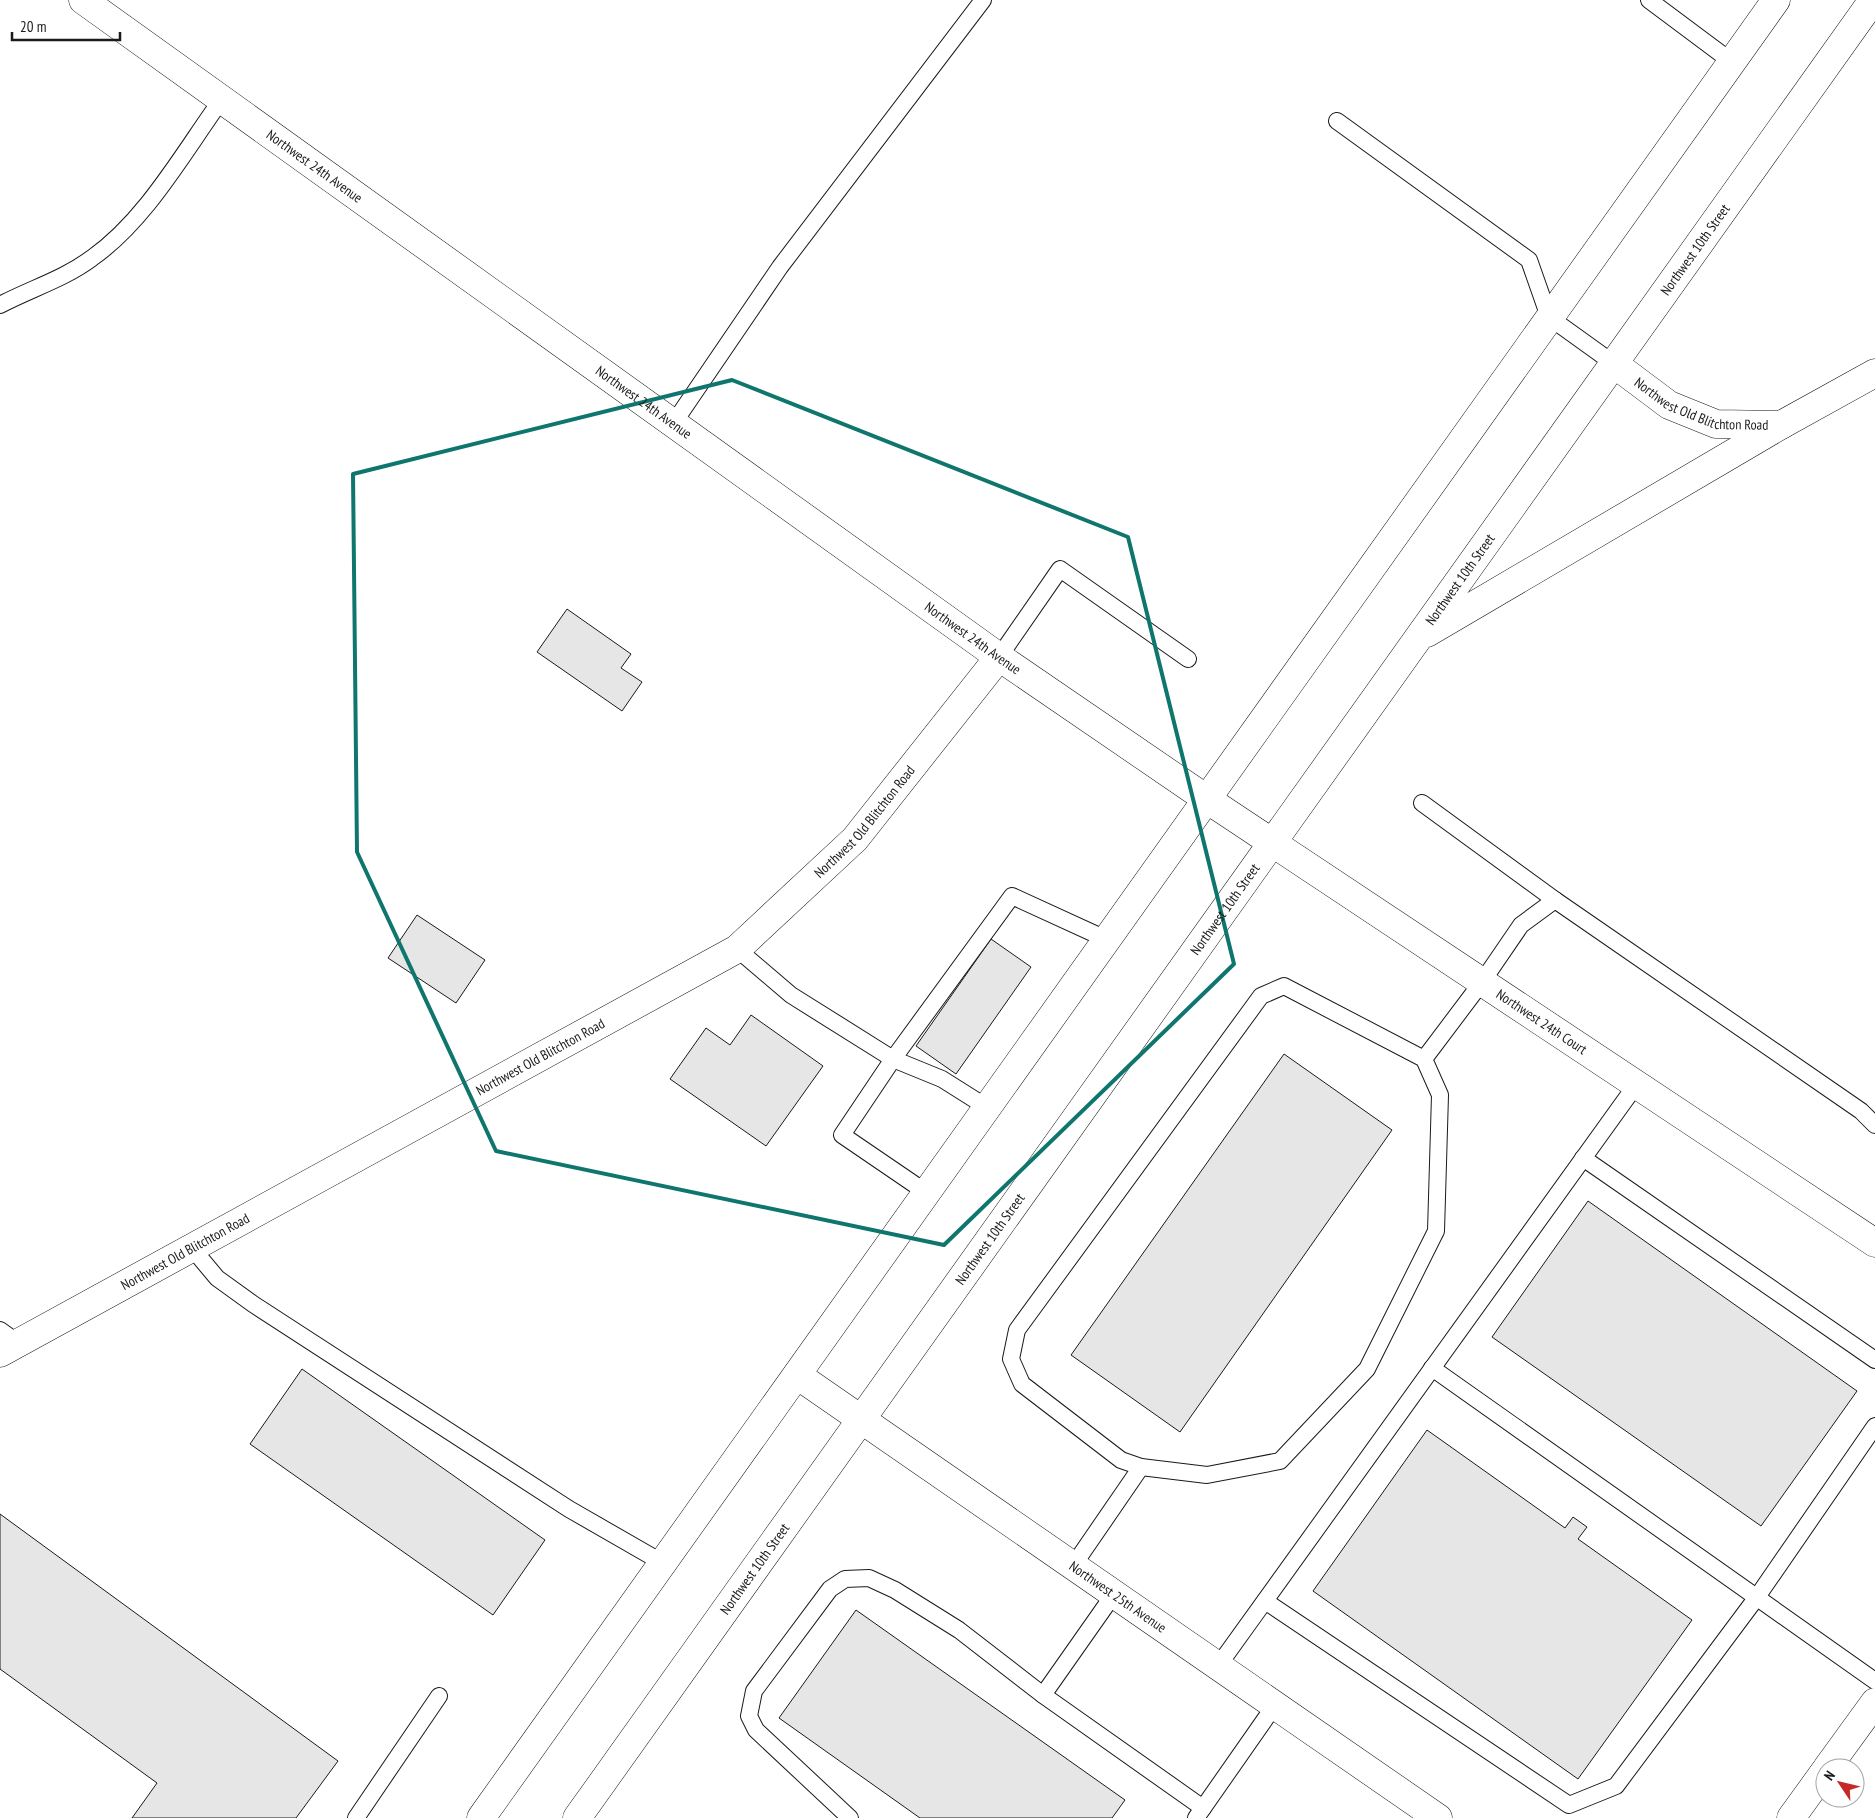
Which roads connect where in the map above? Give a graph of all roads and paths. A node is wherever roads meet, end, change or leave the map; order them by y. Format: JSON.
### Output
{"nodes":[{"id":1,"x":83,"y":0,"type":"edge"},
{"id":2,"x":983,"y":0,"type":"edge"},
{"id":3,"x":1648,"y":0,"type":"edge"},
{"id":4,"x":1776,"y":0,"type":"edge"},
{"id":5,"x":1873,"y":0,"type":"edge"},
{"id":6,"x":1732,"y":62,"type":"junction"},
{"id":7,"x":222,"y":99,"type":"junction"},
{"id":8,"x":1336,"y":121,"type":"dead end"},
{"id":9,"x":0,"y":306,"type":"edge"},
{"id":10,"x":1549,"y":317,"type":"junction"},
{"id":11,"x":1613,"y":363,"type":"junction"},
{"id":12,"x":1875,"y":373,"type":"edge"},
{"id":13,"x":674,"y":424,"type":"junction"},
{"id":14,"x":1781,"y":425,"type":"junction"},
{"id":15,"x":1419,"y":637,"type":"junction"},
{"id":16,"x":999,"y":658,"type":"junction"},
{"id":17,"x":1188,"y":659,"type":"dead end"},
{"id":18,"x":1208,"y":800,"type":"junction"},
{"id":19,"x":1422,"y":803,"type":"dead end"},
{"id":20,"x":1273,"y":844,"type":"junction"},
{"id":21,"x":1555,"y":900,"type":"junction"},
{"id":22,"x":1108,"y":940,"type":"junction"},
{"id":23,"x":738,"y":949,"type":"junction"},
{"id":24,"x":1482,"y":982,"type":"junction"},
{"id":25,"x":893,"y":1059,"type":"junction"},
{"id":26,"x":1424,"y":1059,"type":"junction"},
{"id":27,"x":1636,"y":1085,"type":"junction"},
{"id":28,"x":988,"y":1108,"type":"junction"},
{"id":29,"x":1875,"y":1125,"type":"edge"},
{"id":30,"x":1584,"y":1158,"type":"junction"},
{"id":31,"x":927,"y":1192,"type":"junction"},
{"id":32,"x":1875,"y":1243,"type":"edge"},
{"id":33,"x":192,"y":1248,"type":"junction"},
{"id":34,"x":6,"y":1342,"type":"edge"},
{"id":35,"x":1875,"y":1360,"type":"edge"},
{"id":36,"x":1432,"y":1368,"type":"junction"},
{"id":37,"x":797,"y":1375,"type":"junction"},
{"id":38,"x":861,"y":1419,"type":"junction"},
{"id":39,"x":1875,"y":1426,"type":"edge"},
{"id":40,"x":1141,"y":1467,"type":"junction"},
{"id":41,"x":663,"y":1563,"type":"junction"},
{"id":42,"x":1073,"y":1566,"type":"junction"},
{"id":43,"x":1114,"y":1594,"type":"junction"},
{"id":44,"x":1757,"y":1598,"type":"junction"},
{"id":45,"x":1265,"y":1600,"type":"junction"},
{"id":46,"x":1218,"y":1666,"type":"junction"},
{"id":47,"x":1875,"y":1681,"type":"edge"},
{"id":48,"x":1044,"y":1695,"type":"junction"},
{"id":49,"x":439,"y":1696,"type":"dead end"},
{"id":50,"x":1875,"y":1702,"type":"edge"},
{"id":51,"x":1275,"y":1705,"type":"junction"},
{"id":52,"x":1834,"y":1758,"type":"edge"},
{"id":53,"x":1815,"y":1784,"type":"edge"},
{"id":54,"x":1200,"y":1813,"type":"edge"},
{"id":55,"x":356,"y":1818,"type":"edge"},
{"id":56,"x":481,"y":1818,"type":"edge"},
{"id":57,"x":576,"y":1818,"type":"edge"},
{"id":58,"x":850,"y":1818,"type":"edge"},
{"id":59,"x":1438,"y":1818,"type":"edge"},
{"id":60,"x":1791,"y":1818,"type":"edge"}],
"edges":[{"from":1,"to":7,"type":"main road","name":"Northwest 24th Avenue"},
{"from":2,"to":13,"type":"lane"},
{"from":3,"to":6,"type":"lane"},
{"from":4,"to":6,"type":"main road"},
{"from":5,"to":11,"type":"main road","name":"Northwest 10th Street"},
{"from":6,"to":10,"type":"main road"},
{"from":7,"to":9,"type":"lane"},
{"from":7,"to":13,"type":"main road","name":"Northwest 24th Avenue"},
{"from":8,"to":10,"type":"lane"},
{"from":10,"to":11,"type":"lane"},
{"from":10,"to":18,"type":"main road"},
{"from":11,"to":14,"type":"main road","name":"Northwest Old Blitchton Road"},
{"from":11,"to":15,"type":"main road","name":"Northwest 10th Street"},
{"from":12,"to":14,"type":"main road","name":"Northwest Old Blitchton Road"},
{"from":13,"to":16,"type":"main road","name":"Northwest 24th Avenue"},
{"from":14,"to":15,"type":"main road"},
{"from":15,"to":20,"type":"main road","name":"Northwest 10th Street"},
{"from":16,"to":17,"type":"lane"},
{"from":16,"to":18,"type":"main road","name":"Northwest 24th Avenue"},
{"from":16,"to":23,"type":"main road","name":"Northwest Old Blitchton Road"},
{"from":18,"to":20,"type":"main road","name":"Northwest 24th Court"},
{"from":18,"to":22,"type":"main road"},
{"from":19,"to":21,"type":"lane"},
{"from":20,"to":24,"type":"main road","name":"Northwest 24th Court"},
{"from":20,"to":38,"type":"main road","name":"Northwest 10th Street"},
{"from":21,"to":24,"type":"lane"},
{"from":21,"to":29,"type":"lane"},
{"from":22,"to":25,"type":"lane"},
{"from":22,"to":28,"type":"main road"},
{"from":23,"to":25,"type":"lane"},
{"from":23,"to":33,"type":"main road","name":"Northwest Old Blitchton Road"},
{"from":24,"to":26,"type":"lane"},
{"from":24,"to":27,"type":"main road","name":"Northwest 24th Court"},
{"from":25,"to":28,"type":"lane"},
{"from":25,"to":31,"type":"lane"},
{"from":26,"to":40,"type":"lane"},
{"from":26,"to":40,"type":"lane"},
{"from":27,"to":30,"type":"lane"},
{"from":27,"to":32,"type":"main road","name":"Northwest 24th Court"},
{"from":28,"to":31,"type":"main road"},
{"from":30,"to":35,"type":"lane"},
{"from":30,"to":36,"type":"lane"},
{"from":31,"to":37,"type":"main road"},
{"from":33,"to":34,"type":"main road","name":"Northwest Old Blitchton Road"},
{"from":33,"to":41,"type":"lane"},
{"from":36,"to":44,"type":"lane"},
{"from":36,"to":45,"type":"lane"},
{"from":37,"to":38,"type":"main road","name":"Northwest 25th Avenue"},
{"from":37,"to":41,"type":"main road"},
{"from":38,"to":42,"type":"main road","name":"Northwest 25th Avenue"},
{"from":38,"to":57,"type":"main road","name":"Northwest 10th Street"},
{"from":39,"to":44,"type":"lane"},
{"from":40,"to":42,"type":"lane"},
{"from":41,"to":56,"type":"main road"},
{"from":42,"to":43,"type":"main road","name":"Northwest 25th Avenue"},
{"from":43,"to":46,"type":"main road","name":"Northwest 25th Avenue"},
{"from":43,"to":48,"type":"lane"},
{"from":44,"to":45,"type":"lane"},
{"from":44,"to":47,"type":"lane"},
{"from":45,"to":46,"type":"lane"},
{"from":46,"to":51,"type":"main road","name":"Northwest 25th Avenue"},
{"from":48,"to":54,"type":"lane"},
{"from":48,"to":58,"type":"lane"},
{"from":49,"to":55,"type":"lane"},
{"from":50,"to":52,"type":"main road"},
{"from":51,"to":54,"type":"lane"},
{"from":51,"to":59,"type":"main road","name":"Northwest 25th Avenue"},
{"from":53,"to":60,"type":"main road"}]}
